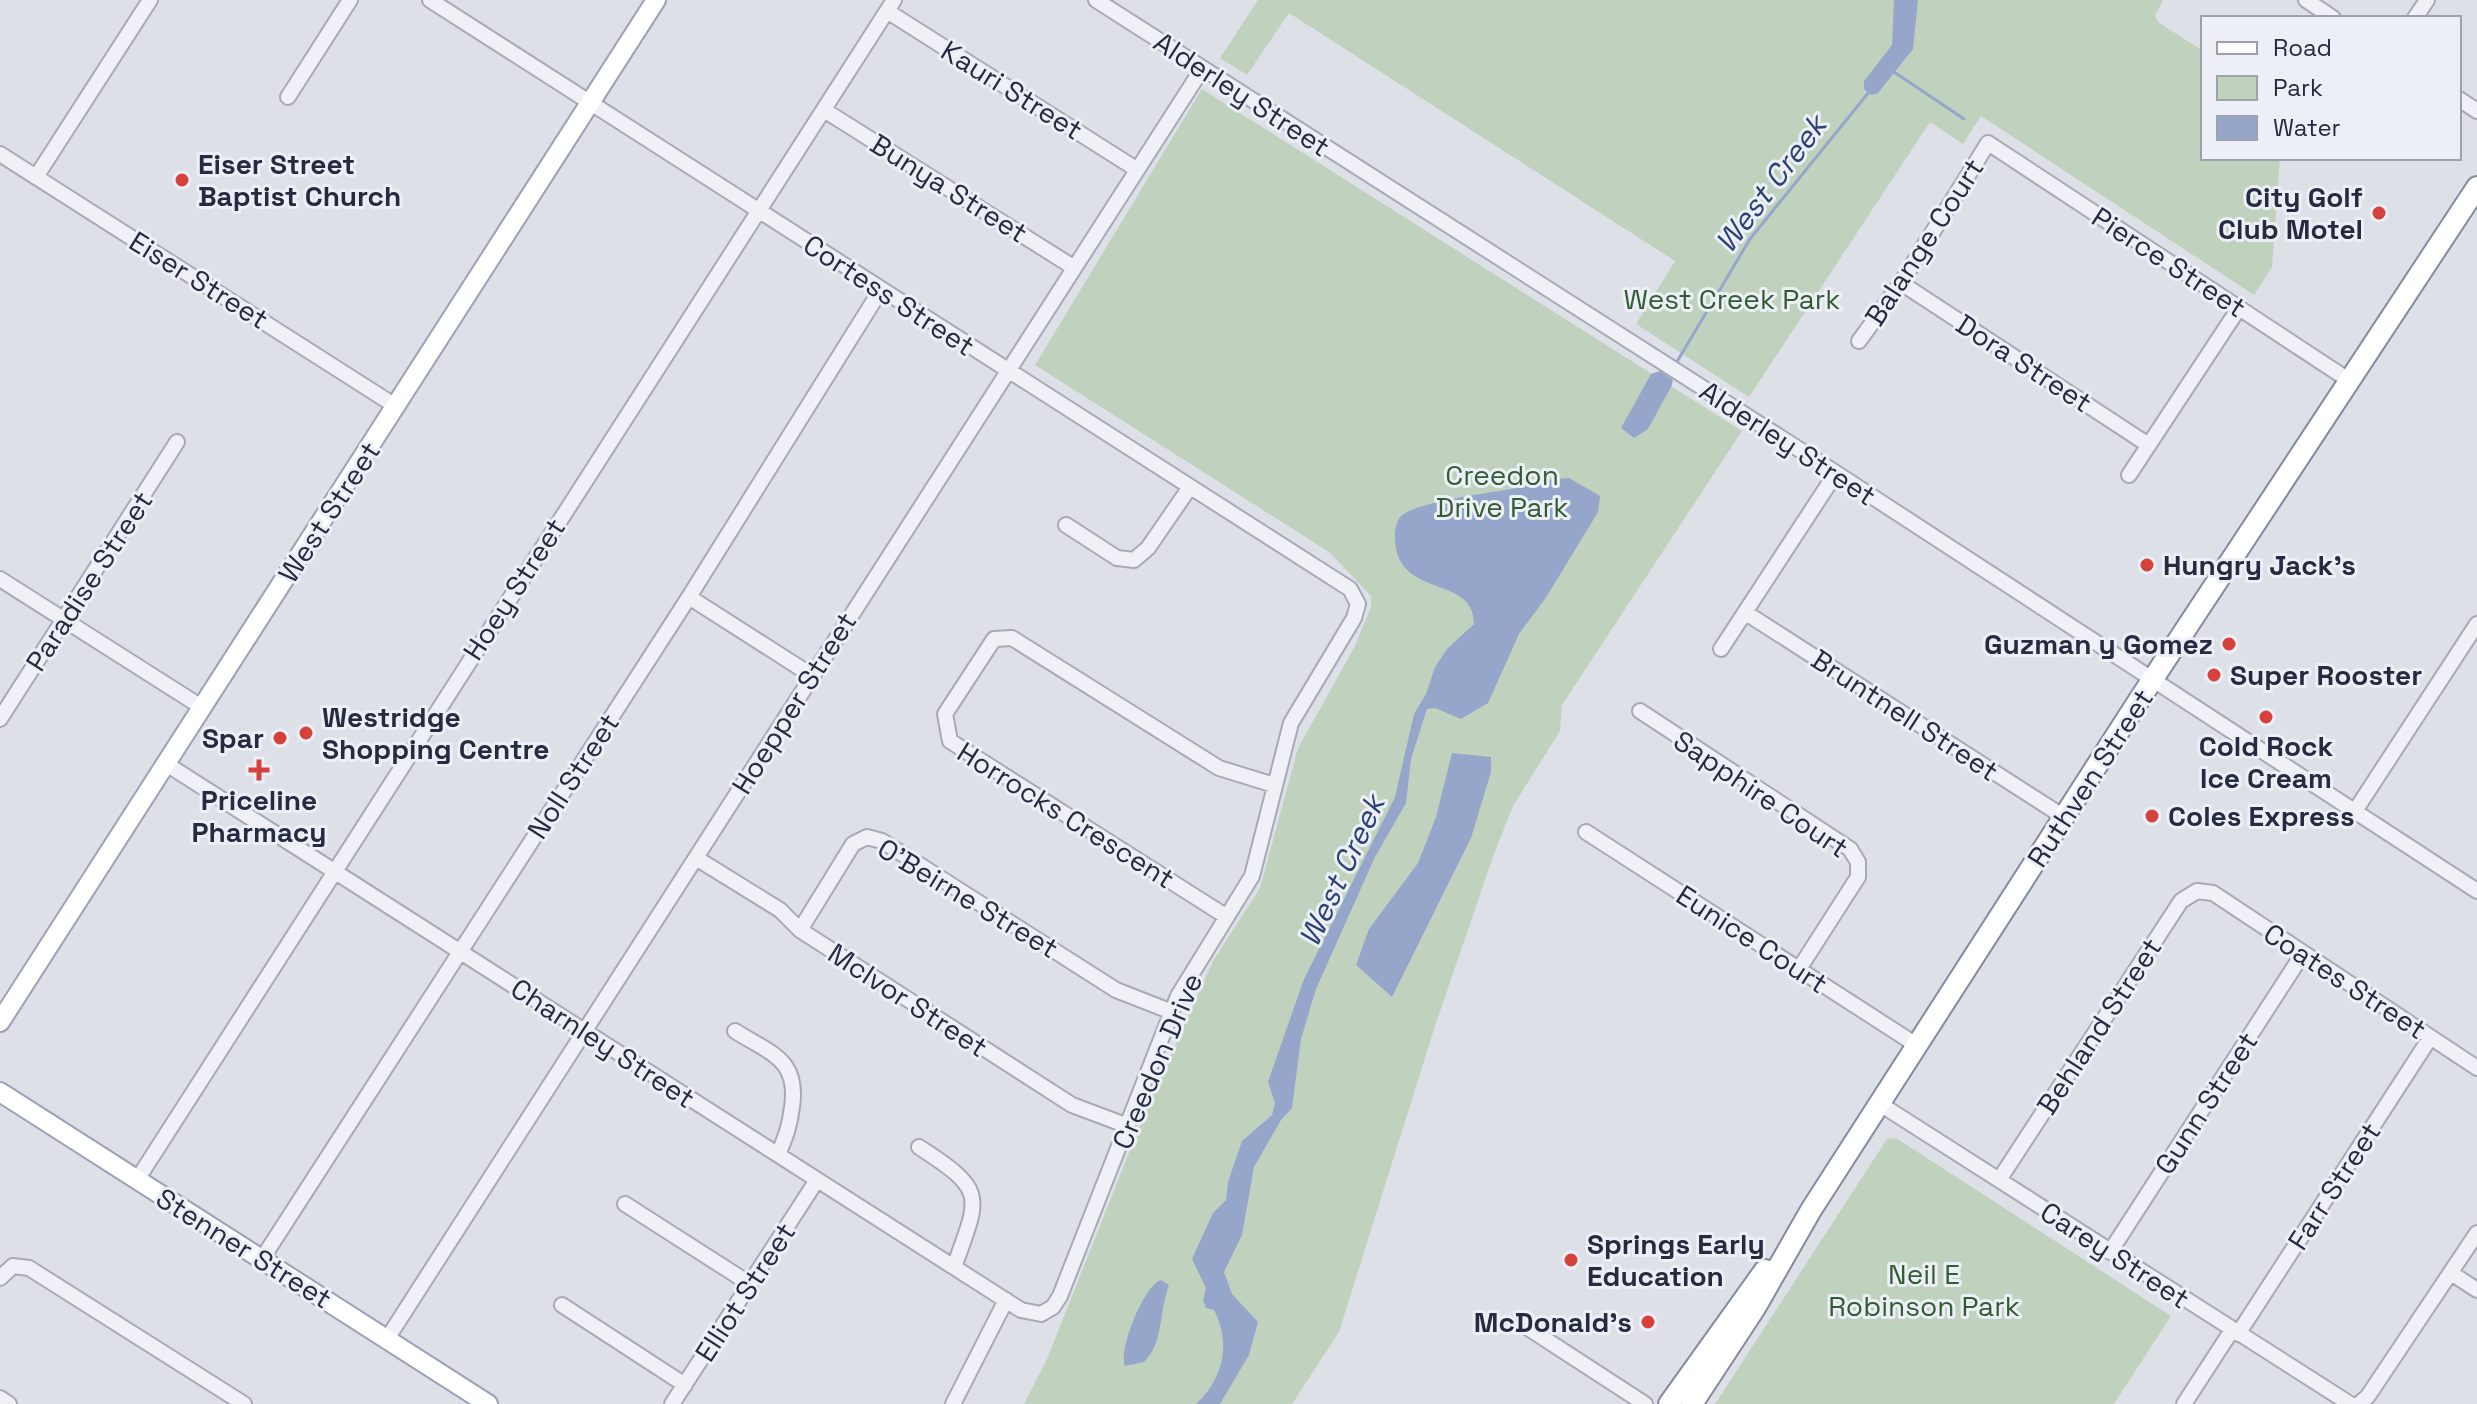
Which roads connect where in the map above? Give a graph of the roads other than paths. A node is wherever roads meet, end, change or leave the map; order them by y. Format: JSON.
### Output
{"nodes":[{"id":1,"x":150,"y":0,"type":"edge"},
{"id":2,"x":350,"y":0,"type":"edge"},
{"id":3,"x":430,"y":0,"type":"edge"},
{"id":4,"x":656,"y":0,"type":"edge"},
{"id":5,"x":1096,"y":0,"type":"edge"},
{"id":6,"x":2306,"y":0,"type":"edge"},
{"id":7,"x":891,"y":5,"type":"edge"},
{"id":8,"x":2330,"y":16,"type":"edge"},
{"id":9,"x":1202,"y":69,"type":"junction"},
{"id":10,"x":288,"y":97,"type":"dead end"},
{"id":11,"x":591,"y":103,"type":"junction"},
{"id":12,"x":824,"y":110,"type":"junction"},
{"id":13,"x":1988,"y":143,"type":"joint"},
{"id":14,"x":0,"y":154,"type":"edge"},
{"id":15,"x":1136,"y":169,"type":"junction"},
{"id":16,"x":36,"y":177,"type":"junction"},
{"id":17,"x":2477,"y":187,"type":"edge"},
{"id":18,"x":757,"y":210,"type":"junction"},
{"id":19,"x":1073,"y":267,"type":"junction"},
{"id":20,"x":1901,"y":283,"type":"junction"},
{"id":21,"x":880,"y":291,"type":"junction"},
{"id":22,"x":2239,"y":308,"type":"junction"},
{"id":23,"x":1859,"y":341,"type":"dead end"},
{"id":24,"x":1006,"y":370,"type":"junction"},
{"id":25,"x":2350,"y":381,"type":"junction"},
{"id":26,"x":397,"y":407,"type":"junction"},
{"id":27,"x":177,"y":442,"type":"dead end"},
{"id":28,"x":2147,"y":444,"type":"junction"},
{"id":29,"x":1836,"y":473,"type":"junction"},
{"id":30,"x":2129,"y":475,"type":"dead end"},
{"id":31,"x":1190,"y":487,"type":"junction"},
{"id":32,"x":1066,"y":525,"type":"dead end"},
{"id":33,"x":0,"y":579,"type":"edge"},
{"id":34,"x":1350,"y":589,"type":"joint"},
{"id":35,"x":689,"y":597,"type":"junction"},
{"id":36,"x":1746,"y":613,"type":"junction"},
{"id":37,"x":64,"y":620,"type":"junction"},
{"id":38,"x":2477,"y":624,"type":"edge"},
{"id":39,"x":1721,"y":649,"type":"dead end"},
{"id":40,"x":811,"y":675,"type":"junction"},
{"id":41,"x":2153,"y":680,"type":"junction"},
{"id":42,"x":203,"y":708,"type":"junction"},
{"id":43,"x":1640,"y":711,"type":"dead end"},
{"id":44,"x":0,"y":719,"type":"edge"},
{"id":45,"x":168,"y":765,"type":"junction"},
{"id":46,"x":1274,"y":785,"type":"junction"},
{"id":47,"x":2355,"y":811,"type":"junction"},
{"id":48,"x":2064,"y":817,"type":"junction"},
{"id":49,"x":1586,"y":832,"type":"dead end"},
{"id":50,"x":696,"y":858,"type":"junction"},
{"id":51,"x":334,"y":871,"type":"junction"},
{"id":52,"x":2477,"y":891,"type":"edge"},
{"id":53,"x":2213,"y":893,"type":"joint"},
{"id":54,"x":1227,"y":917,"type":"junction"},
{"id":55,"x":800,"y":930,"type":"junction"},
{"id":56,"x":459,"y":951,"type":"junction"},
{"id":57,"x":2302,"y":955,"type":"junction"},
{"id":58,"x":1799,"y":969,"type":"junction"},
{"id":59,"x":1172,"y":1012,"type":"junction"},
{"id":60,"x":0,"y":1022,"type":"edge"},
{"id":61,"x":585,"y":1030,"type":"junction"},
{"id":62,"x":735,"y":1031,"type":"dead end"},
{"id":63,"x":2430,"y":1038,"type":"junction"},
{"id":64,"x":1918,"y":1046,"type":"junction"},
{"id":65,"x":2477,"y":1068,"type":"edge"},
{"id":66,"x":0,"y":1092,"type":"edge"},
{"id":67,"x":1880,"y":1104,"type":"junction"},
{"id":68,"x":1128,"y":1126,"type":"junction"},
{"id":69,"x":919,"y":1147,"type":"dead end"},
{"id":70,"x":778,"y":1154,"type":"junction"},
{"id":71,"x":137,"y":1180,"type":"junction"},
{"id":72,"x":817,"y":1180,"type":"junction"},
{"id":73,"x":1999,"y":1180,"type":"junction"},
{"id":74,"x":625,"y":1204,"type":"dead end"},
{"id":75,"x":1811,"y":1210,"type":"junction"},
{"id":76,"x":2477,"y":1233,"type":"edge"},
{"id":77,"x":2110,"y":1252,"type":"junction"},
{"id":78,"x":262,"y":1259,"type":"junction"},
{"id":79,"x":954,"y":1267,"type":"junction"},
{"id":80,"x":2451,"y":1273,"type":"junction"},
{"id":81,"x":0,"y":1278,"type":"edge"},
{"id":82,"x":750,"y":1284,"type":"junction"},
{"id":83,"x":2477,"y":1290,"type":"edge"},
{"id":84,"x":1006,"y":1300,"type":"junction"},
{"id":85,"x":562,"y":1305,"type":"dead end"},
{"id":86,"x":1041,"y":1314,"type":"joint"},
{"id":87,"x":1522,"y":1324,"type":"dead end"},
{"id":88,"x":2235,"y":1332,"type":"junction"},
{"id":89,"x":387,"y":1339,"type":"junction"},
{"id":90,"x":685,"y":1385,"type":"junction"},
{"id":91,"x":0,"y":1398,"type":"edge"},
{"id":92,"x":9,"y":1404,"type":"edge"},
{"id":93,"x":244,"y":1404,"type":"edge"},
{"id":94,"x":488,"y":1404,"type":"edge"},
{"id":95,"x":672,"y":1404,"type":"edge"},
{"id":96,"x":953,"y":1404,"type":"edge"},
{"id":97,"x":1645,"y":1404,"type":"edge"},
{"id":98,"x":1669,"y":1404,"type":"edge"},
{"id":99,"x":1692,"y":1404,"type":"edge"},
{"id":100,"x":2184,"y":1404,"type":"edge"},
{"id":101,"x":2350,"y":1404,"type":"edge"},
{"id":102,"x":2359,"y":1404,"type":"edge"}],
"edges":[{"from":1,"to":16,"type":"street"},
{"from":2,"to":10,"type":"street"},
{"from":3,"to":11,"type":"street","name":"Cortess Street"},
{"from":4,"to":11,"type":"main road","name":"West Street"},
{"from":5,"to":9,"type":"street","name":"Alderley Street"},
{"from":6,"to":8,"type":"street"},
{"from":7,"to":12,"type":"street","name":"Hoey Street"},
{"from":7,"to":15,"type":"street","name":"Kauri Street"},
{"from":9,"to":15,"type":"street","name":"Hoepper Street"},
{"from":9,"to":29,"type":"street","name":"Alderley Street"},
{"from":11,"to":18,"type":"street","name":"Cortess Street"},
{"from":11,"to":26,"type":"main road","name":"West Street"},
{"from":12,"to":18,"type":"street","name":"Hoey Street"},
{"from":12,"to":19,"type":"street","name":"Bunya Street"},
{"from":13,"to":20,"type":"street","name":"Balange Court"},
{"from":13,"to":22,"type":"street","name":"Pierce Street"},
{"from":14,"to":16,"type":"street","name":"Eiser Street"},
{"from":15,"to":19,"type":"street","name":"Hoepper Street"},
{"from":16,"to":26,"type":"street","name":"Eiser Street"},
{"from":17,"to":25,"type":"highway","name":"Ruthven Street"},
{"from":18,"to":21,"type":"street","name":"Cortess Street"},
{"from":18,"to":51,"type":"street","name":"Hoey Street"},
{"from":19,"to":24,"type":"street","name":"Hoepper Street"},
{"from":20,"to":23,"type":"street","name":"Balange Court"},
{"from":20,"to":28,"type":"street","name":"Dora Street"},
{"from":21,"to":24,"type":"street","name":"Cortess Street"},
{"from":21,"to":35,"type":"street","name":"Noll Street"},
{"from":22,"to":25,"type":"street","name":"Pierce Street"},
{"from":22,"to":28,"type":"street"},
{"from":24,"to":31,"type":"street","name":"Cortess Street"},
{"from":24,"to":40,"type":"street","name":"Hoepper Street"},
{"from":25,"to":41,"type":"highway","name":"Ruthven Street"},
{"from":26,"to":42,"type":"main road","name":"West Street"},
{"from":27,"to":37,"type":"street","name":"Paradise Street"},
{"from":28,"to":30,"type":"street"},
{"from":29,"to":36,"type":"street"},
{"from":29,"to":41,"type":"street","name":"Alderley Street"},
{"from":31,"to":32,"type":"street"},
{"from":31,"to":34,"type":"street","name":"Cortess Street"},
{"from":33,"to":37,"type":"street"},
{"from":34,"to":46,"type":"street","name":"Creedon Drive"},
{"from":35,"to":40,"type":"street"},
{"from":35,"to":56,"type":"street","name":"Noll Street"},
{"from":36,"to":39,"type":"street"},
{"from":36,"to":48,"type":"street","name":"Bruntnell Street"},
{"from":37,"to":42,"type":"street"},
{"from":37,"to":44,"type":"street","name":"Paradise Street"},
{"from":38,"to":47,"type":"street"},
{"from":40,"to":50,"type":"street","name":"Hoepper Street"},
{"from":41,"to":47,"type":"street","name":"Alderley Street"},
{"from":41,"to":48,"type":"highway","name":"Ruthven Street"},
{"from":42,"to":45,"type":"main road","name":"West Street"},
{"from":43,"to":58,"type":"street","name":"Sapphire Court"},
{"from":45,"to":51,"type":"street","name":"Charnley Street"},
{"from":45,"to":60,"type":"main road","name":"West Street"},
{"from":46,"to":54,"type":"street","name":"Creedon Drive"},
{"from":46,"to":54,"type":"street","name":"Horrocks Crescent"},
{"from":47,"to":52,"type":"street","name":"Alderley Street"},
{"from":48,"to":64,"type":"highway","name":"Ruthven Street"},
{"from":49,"to":58,"type":"street","name":"Eunice Court"},
{"from":50,"to":55,"type":"street","name":"McIvor Street"},
{"from":50,"to":61,"type":"street","name":"Hoepper Street"},
{"from":51,"to":56,"type":"street","name":"Charnley Street"},
{"from":51,"to":71,"type":"street","name":"Hoey Street"},
{"from":53,"to":57,"type":"street","name":"Coates Street"},
{"from":53,"to":73,"type":"street","name":"Behland Street"},
{"from":54,"to":59,"type":"street","name":"Creedon Drive"},
{"from":55,"to":59,"type":"street","name":"O'Beirne Street"},
{"from":55,"to":68,"type":"street","name":"McIvor Street"},
{"from":56,"to":61,"type":"street","name":"Charnley Street"},
{"from":56,"to":78,"type":"street","name":"Noll Street"},
{"from":57,"to":63,"type":"street","name":"Coates Street"},
{"from":57,"to":77,"type":"street","name":"Gunn Street"},
{"from":58,"to":64,"type":"street","name":"Eunice Court"},
{"from":59,"to":68,"type":"street","name":"Creedon Drive"},
{"from":61,"to":70,"type":"street","name":"Charnley Street"},
{"from":61,"to":89,"type":"street","name":"Hoepper Street"},
{"from":62,"to":70,"type":"street"},
{"from":63,"to":65,"type":"street","name":"Coates Street"},
{"from":63,"to":88,"type":"street","name":"Farr Street"},
{"from":64,"to":67,"type":"highway","name":"Ruthven Street"},
{"from":66,"to":71,"type":"main road","name":"Stenner Street"},
{"from":67,"to":73,"type":"street","name":"Carey Street"},
{"from":67,"to":75,"type":"highway","name":"Ruthven Street"},
{"from":68,"to":86,"type":"street","name":"Creedon Drive"},
{"from":69,"to":79,"type":"street"},
{"from":70,"to":72,"type":"street","name":"Charnley Street"},
{"from":71,"to":78,"type":"main road","name":"Stenner Street"},
{"from":72,"to":79,"type":"street","name":"Charnley Street"},
{"from":72,"to":82,"type":"street","name":"Elliot Street"},
{"from":73,"to":77,"type":"street","name":"Carey Street"},
{"from":74,"to":82,"type":"street"},
{"from":75,"to":98,"type":"highway","name":"Ruthven Street"},
{"from":75,"to":99,"type":"highway","name":"Ruthven Street"},
{"from":76,"to":80,"type":"street"},
{"from":77,"to":88,"type":"street","name":"Carey Street"},
{"from":78,"to":89,"type":"main road","name":"Stenner Street"},
{"from":79,"to":84,"type":"street","name":"Charnley Street"},
{"from":80,"to":83,"type":"street"},
{"from":80,"to":102,"type":"street"},
{"from":81,"to":93,"type":"street"},
{"from":82,"to":90,"type":"street","name":"Elliot Street"},
{"from":84,"to":86,"type":"street","name":"Charnley Street"},
{"from":84,"to":96,"type":"street"},
{"from":85,"to":90,"type":"street"},
{"from":87,"to":97,"type":"street"},
{"from":88,"to":100,"type":"street","name":"Farr Street"},
{"from":88,"to":101,"type":"street","name":"Carey Street"},
{"from":89,"to":94,"type":"main road","name":"Stenner Street"},
{"from":90,"to":95,"type":"street","name":"Elliot Street"},
{"from":91,"to":92,"type":"street"}]}
